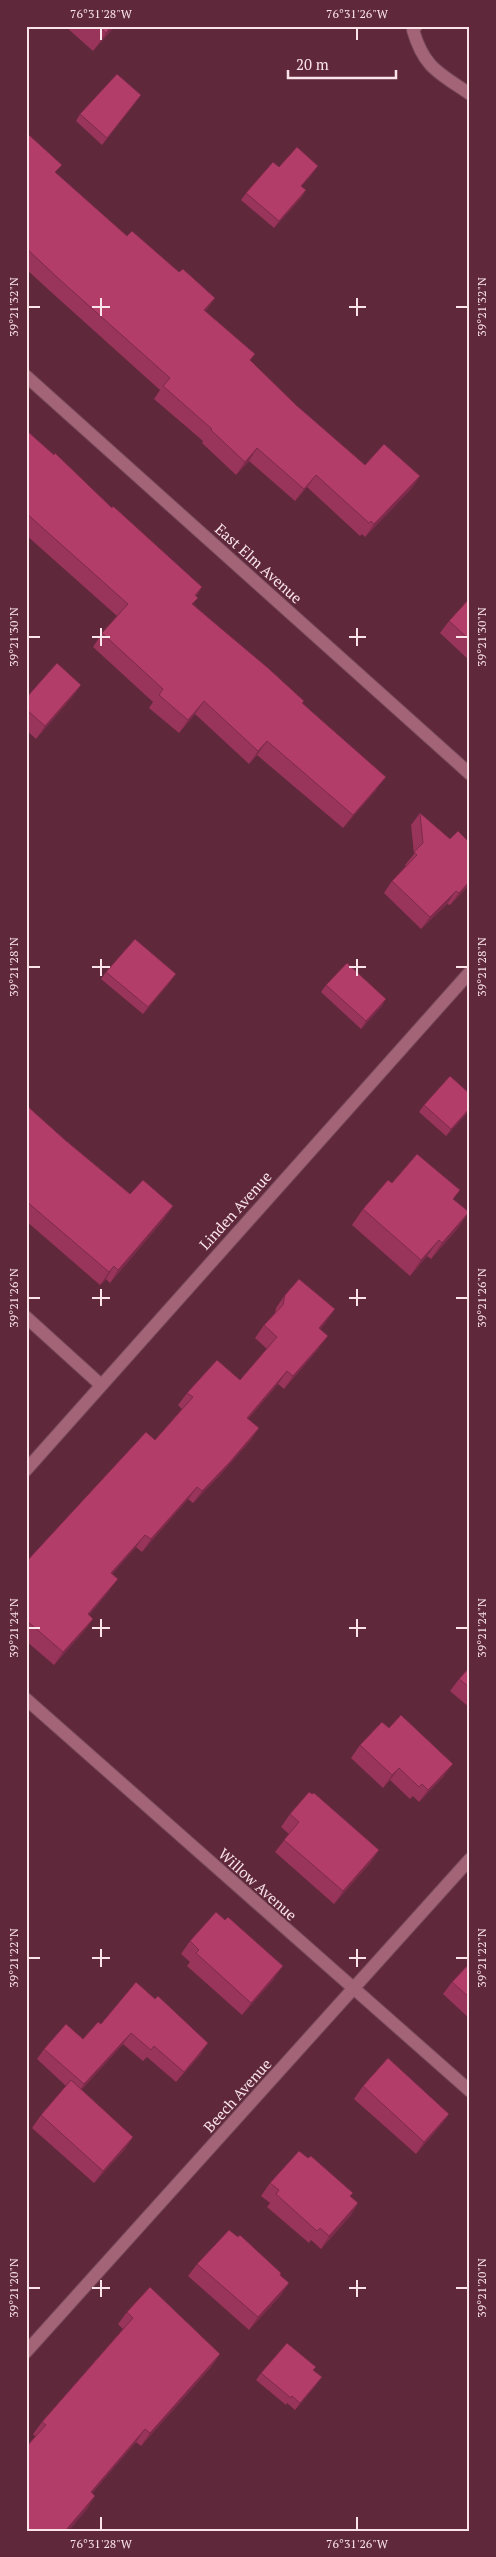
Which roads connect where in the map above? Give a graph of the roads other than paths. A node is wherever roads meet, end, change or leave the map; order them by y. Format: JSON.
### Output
{"nodes":[{"id":1,"x":416,"y":26,"type":"edge"},
{"id":2,"x":470,"y":94,"type":"edge"},
{"id":3,"x":26,"y":376,"type":"edge"},
{"id":4,"x":470,"y":774,"type":"edge"},
{"id":5,"x":470,"y":972,"type":"edge"},
{"id":6,"x":26,"y":1317,"type":"edge"},
{"id":7,"x":101,"y":1385,"type":"junction"},
{"id":8,"x":26,"y":1470,"type":"edge"},
{"id":9,"x":26,"y":1699,"type":"edge"},
{"id":10,"x":470,"y":1859,"type":"edge"},
{"id":11,"x":354,"y":1990,"type":"junction"},
{"id":12,"x":470,"y":2091,"type":"edge"},
{"id":13,"x":26,"y":2352,"type":"edge"}],
"edges":[{"from":1,"to":2,"type":"street"},
{"from":3,"to":4,"type":"street","name":"East Elm Avenue"},
{"from":5,"to":7,"type":"street","name":"Linden Avenue"},
{"from":6,"to":7,"type":"street"},
{"from":7,"to":8,"type":"street","name":"Linden Avenue"},
{"from":9,"to":11,"type":"street","name":"Willow Avenue"},
{"from":10,"to":11,"type":"street","name":"Beech Avenue"},
{"from":11,"to":12,"type":"street","name":"Willow Avenue"},
{"from":11,"to":13,"type":"street","name":"Beech Avenue"}]}
